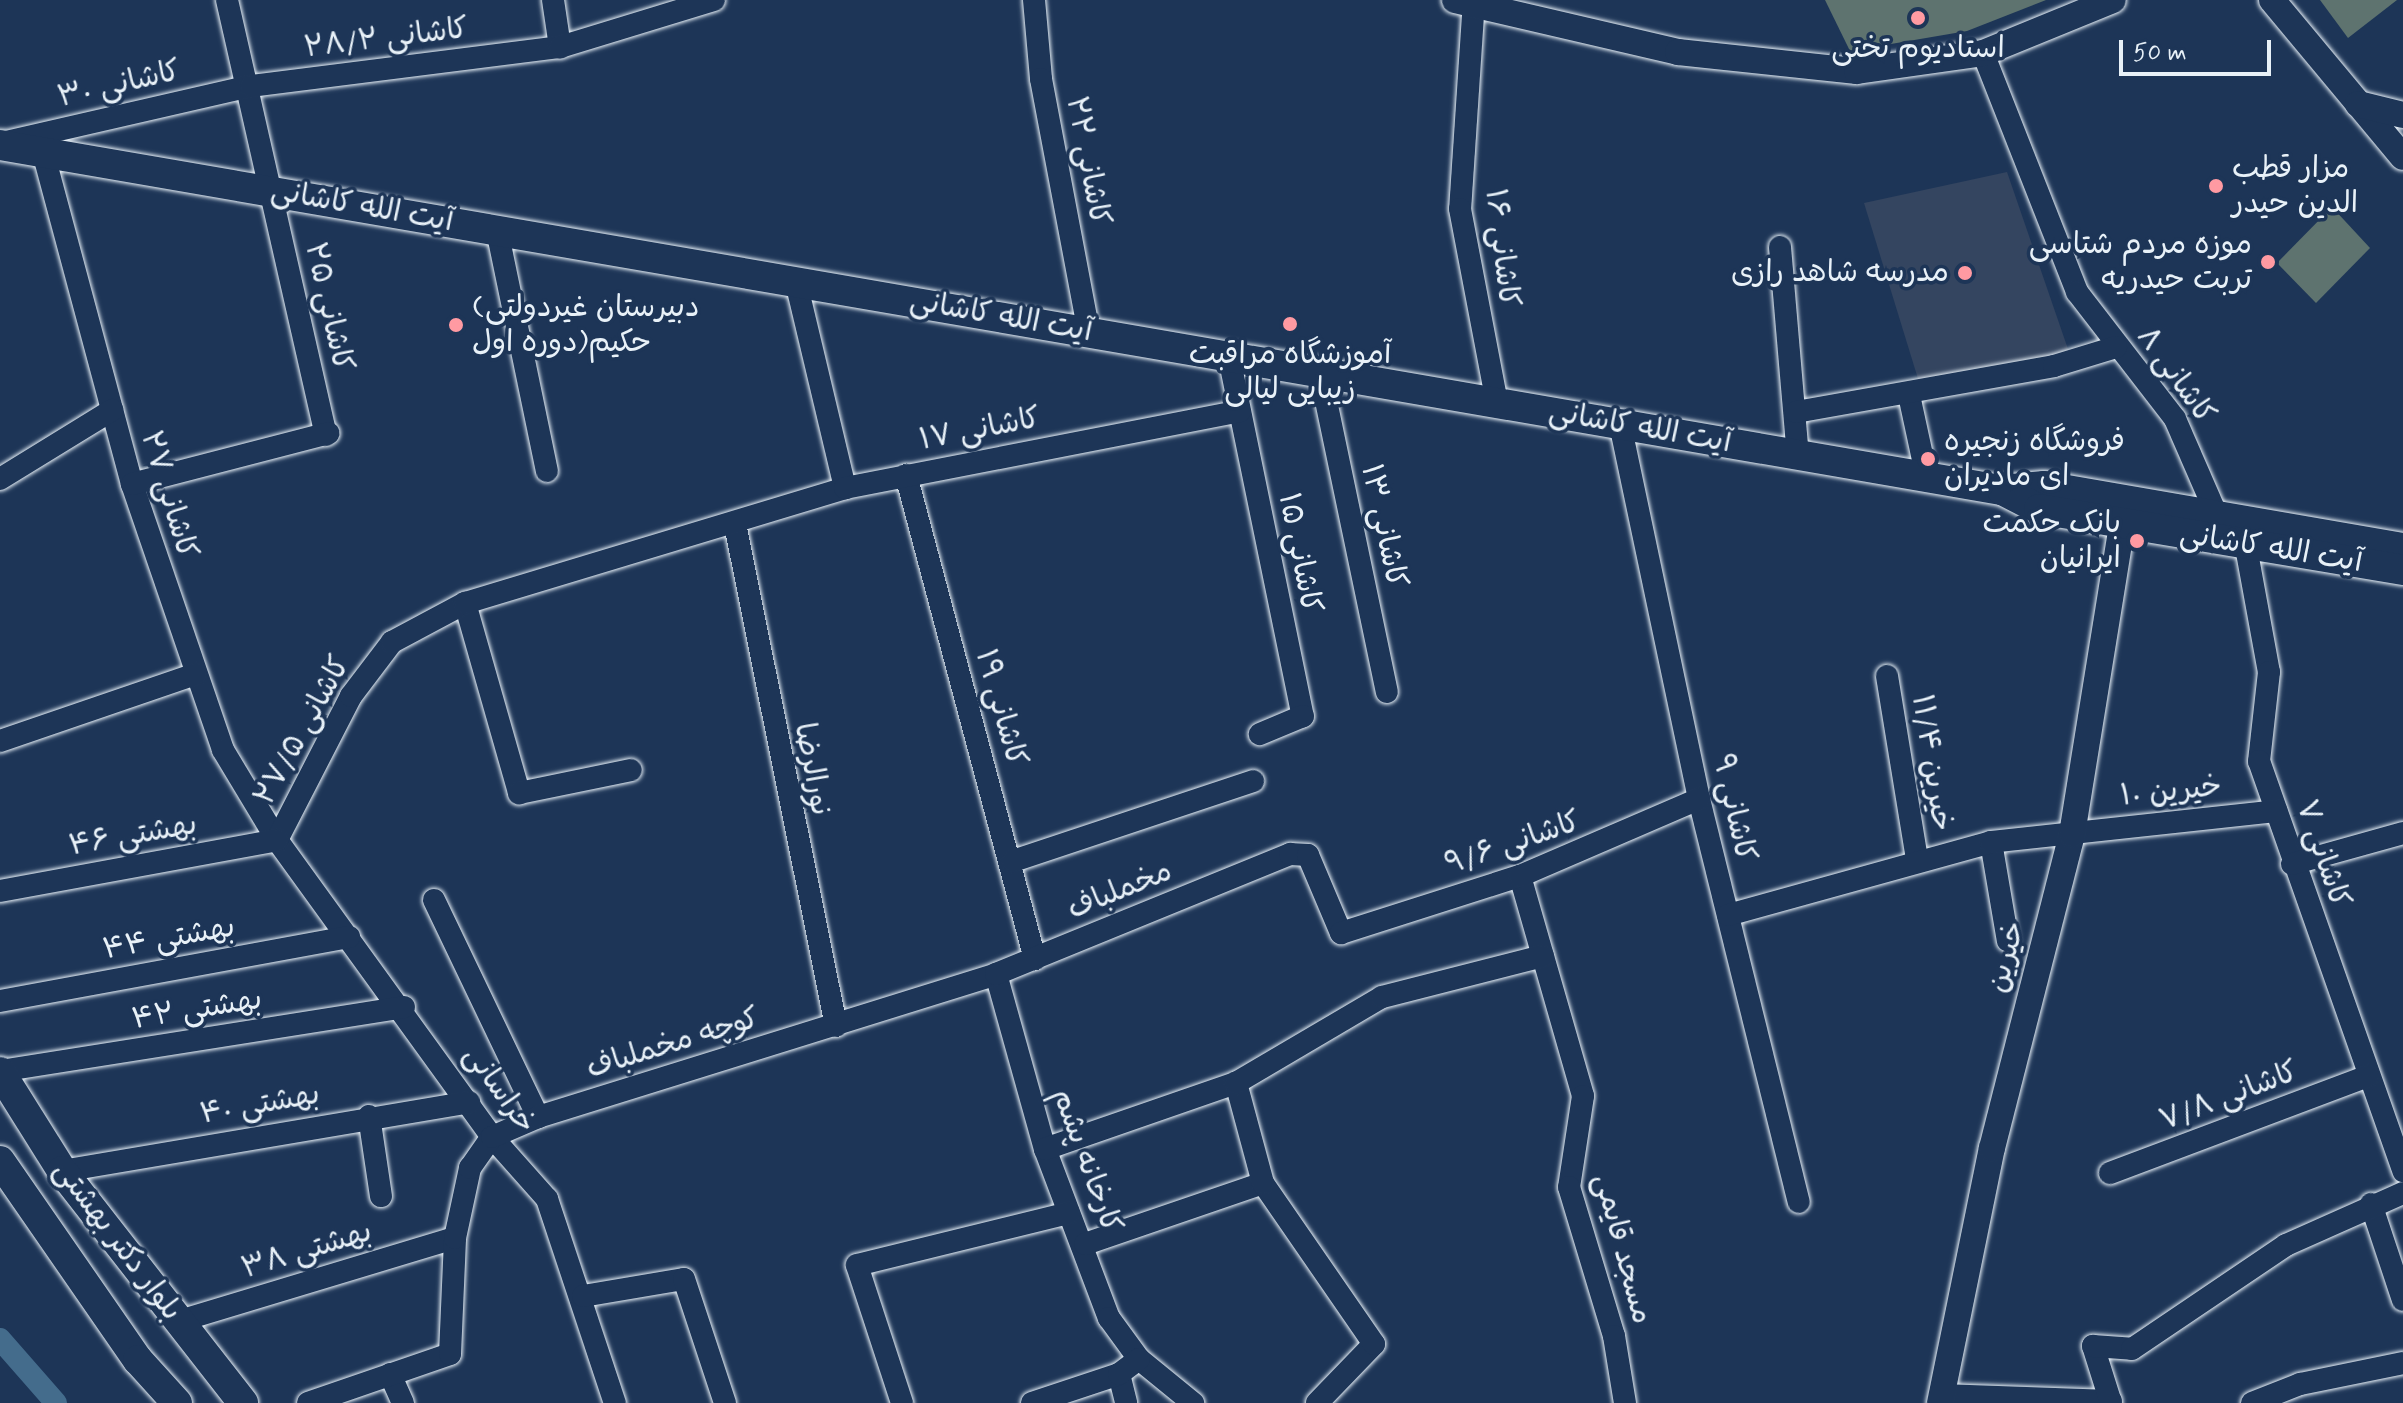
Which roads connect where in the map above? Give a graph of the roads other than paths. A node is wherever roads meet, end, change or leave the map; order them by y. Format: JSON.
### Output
{"nodes":[{"id":1,"x":227,"y":0,"type":"edge"},
{"id":2,"x":553,"y":0,"type":"edge"},
{"id":3,"x":714,"y":0,"type":"edge"},
{"id":4,"x":1034,"y":0,"type":"edge"},
{"id":5,"x":2113,"y":0,"type":"edge"},
{"id":6,"x":2272,"y":0,"type":"edge"},
{"id":7,"x":1468,"y":1,"type":"edge"},
{"id":8,"x":560,"y":47,"type":"junction"},
{"id":9,"x":1983,"y":53,"type":"junction"},
{"id":10,"x":251,"y":86,"type":"junction"},
{"id":11,"x":2358,"y":104,"type":"junction"},
{"id":12,"x":2403,"y":115,"type":"edge"},
{"id":13,"x":0,"y":144,"type":"edge"},
{"id":14,"x":43,"y":152,"type":"junction"},
{"id":15,"x":2403,"y":157,"type":"edge"},
{"id":16,"x":270,"y":192,"type":"junction"},
{"id":17,"x":497,"y":230,"type":"junction"},
{"id":18,"x":1780,"y":247,"type":"dead end"},
{"id":19,"x":796,"y":282,"type":"junction"},
{"id":20,"x":1089,"y":333,"type":"junction"},
{"id":21,"x":2116,"y":347,"type":"junction"},
{"id":22,"x":1229,"y":357,"type":"junction"},
{"id":23,"x":1320,"y":372,"type":"junction"},
{"id":24,"x":1909,"y":395,"type":"junction"},
{"id":25,"x":1497,"y":403,"type":"junction"},
{"id":26,"x":112,"y":410,"type":"junction"},
{"id":27,"x":1240,"y":411,"type":"junction"},
{"id":28,"x":1796,"y":412,"type":"junction"},
{"id":29,"x":1620,"y":424,"type":"junction"},
{"id":30,"x":1798,"y":455,"type":"junction"},
{"id":31,"x":547,"y":471,"type":"dead end"},
{"id":32,"x":906,"y":475,"type":"junction"},
{"id":33,"x":1927,"y":478,"type":"junction"},
{"id":34,"x":0,"y":479,"type":"edge"},
{"id":35,"x":132,"y":484,"type":"junction"},
{"id":36,"x":845,"y":488,"type":"junction"},
{"id":37,"x":2002,"y":490,"type":"junction"},
{"id":38,"x":2218,"y":518,"type":"junction"},
{"id":39,"x":735,"y":524,"type":"junction"},
{"id":40,"x":2122,"y":525,"type":"junction"},
{"id":41,"x":2246,"y":547,"type":"junction"},
{"id":42,"x":2403,"y":548,"type":"edge"},
{"id":43,"x":2403,"y":570,"type":"edge"},
{"id":44,"x":465,"y":603,"type":"junction"},
{"id":45,"x":196,"y":674,"type":"junction"},
{"id":46,"x":1887,"y":676,"type":"dead end"},
{"id":47,"x":1387,"y":692,"type":"dead end"},
{"id":48,"x":1260,"y":734,"type":"dead end"},
{"id":49,"x":0,"y":741,"type":"edge"},
{"id":50,"x":631,"y":770,"type":"dead end"},
{"id":51,"x":1253,"y":781,"type":"dead end"},
{"id":52,"x":1699,"y":799,"type":"junction"},
{"id":53,"x":2276,"y":811,"type":"junction"},
{"id":54,"x":2403,"y":833,"type":"edge"},
{"id":55,"x":2072,"y":834,"type":"junction"},
{"id":56,"x":277,"y":840,"type":"junction"},
{"id":57,"x":1991,"y":842,"type":"junction"},
{"id":58,"x":1917,"y":859,"type":"junction"},
{"id":59,"x":1013,"y":861,"type":"junction"},
{"id":60,"x":2292,"y":864,"type":"junction"},
{"id":61,"x":1520,"y":876,"type":"junction"},
{"id":62,"x":0,"y":891,"type":"edge"},
{"id":63,"x":434,"y":900,"type":"dead end"},
{"id":64,"x":1728,"y":915,"type":"junction"},
{"id":65,"x":1341,"y":933,"type":"joint"},
{"id":66,"x":349,"y":937,"type":"junction"},
{"id":67,"x":2008,"y":941,"type":"dead end"},
{"id":68,"x":1543,"y":956,"type":"junction"},
{"id":69,"x":1035,"y":959,"type":"junction"},
{"id":70,"x":996,"y":974,"type":"junction"},
{"id":71,"x":0,"y":1001,"type":"edge"},
{"id":72,"x":404,"y":1007,"type":"junction"},
{"id":73,"x":874,"y":1015,"type":"joint"},
{"id":74,"x":836,"y":1026,"type":"junction"},
{"id":75,"x":0,"y":1072,"type":"edge"},
{"id":76,"x":2368,"y":1076,"type":"junction"},
{"id":77,"x":1236,"y":1083,"type":"junction"},
{"id":78,"x":469,"y":1102,"type":"junction"},
{"id":79,"x":369,"y":1116,"type":"junction"},
{"id":80,"x":538,"y":1117,"type":"junction"},
{"id":81,"x":492,"y":1137,"type":"junction"},
{"id":82,"x":1045,"y":1149,"type":"junction"},
{"id":83,"x":0,"y":1161,"type":"edge"},
{"id":84,"x":62,"y":1171,"type":"junction"},
{"id":85,"x":2403,"y":1171,"type":"edge"},
{"id":86,"x":2110,"y":1173,"type":"dead end"},
{"id":87,"x":1263,"y":1183,"type":"junction"},
{"id":88,"x":2403,"y":1193,"type":"edge"},
{"id":89,"x":381,"y":1196,"type":"dead end"},
{"id":90,"x":1799,"y":1202,"type":"dead end"},
{"id":91,"x":2371,"y":1204,"type":"junction"},
{"id":92,"x":1069,"y":1213,"type":"junction"},
{"id":93,"x":455,"y":1238,"type":"junction"},
{"id":94,"x":1085,"y":1244,"type":"junction"},
{"id":95,"x":583,"y":1296,"type":"junction"},
{"id":96,"x":2403,"y":1300,"type":"edge"},
{"id":97,"x":176,"y":1322,"type":"junction"},
{"id":98,"x":1139,"y":1359,"type":"junction"},
{"id":99,"x":2403,"y":1363,"type":"edge"},
{"id":100,"x":390,"y":1374,"type":"junction"},
{"id":101,"x":1119,"y":1374,"type":"junction"},
{"id":102,"x":1940,"y":1399,"type":"edge"},
{"id":103,"x":2111,"y":1402,"type":"edge"},
{"id":104,"x":177,"y":1403,"type":"edge"},
{"id":105,"x":243,"y":1403,"type":"edge"},
{"id":106,"x":308,"y":1403,"type":"edge"},
{"id":107,"x":403,"y":1403,"type":"edge"},
{"id":108,"x":615,"y":1403,"type":"edge"},
{"id":109,"x":725,"y":1403,"type":"edge"},
{"id":110,"x":902,"y":1403,"type":"edge"},
{"id":111,"x":1032,"y":1403,"type":"edge"},
{"id":112,"x":1126,"y":1403,"type":"edge"},
{"id":113,"x":1193,"y":1403,"type":"edge"},
{"id":114,"x":1317,"y":1403,"type":"edge"},
{"id":115,"x":1625,"y":1403,"type":"edge"},
{"id":116,"x":2252,"y":1403,"type":"edge"}],
"edges":[{"from":1,"to":10,"type":"street","name":"کاشانی ۲۵"},
{"from":2,"to":8,"type":"street"},
{"from":3,"to":8,"type":"street","name":"کاشانی ۲۸/۲"},
{"from":4,"to":20,"type":"street","name":"کاشانی ۲۲"},
{"from":5,"to":9,"type":"street"},
{"from":6,"to":11,"type":"street"},
{"from":7,"to":9,"type":"street"},
{"from":7,"to":25,"type":"street","name":"کاشانی ۱۶"},
{"from":8,"to":10,"type":"street","name":"کاشانی ۲۸/۲"},
{"from":9,"to":21,"type":"street","name":"کاشانی ۸"},
{"from":10,"to":13,"type":"street","name":"کاشانی ۳۰"},
{"from":10,"to":16,"type":"street","name":"کاشانی ۲۵"},
{"from":11,"to":12,"type":"street"},
{"from":11,"to":15,"type":"street"},
{"from":13,"to":14,"type":"main road","name":"آیت الله کاشانی"},
{"from":14,"to":16,"type":"main road","name":"آیت الله کاشانی"},
{"from":14,"to":26,"type":"street","name":"کاشانی ۲۷"},
{"from":16,"to":17,"type":"main road","name":"آیت الله کاشانی"},
{"from":16,"to":35,"type":"street","name":"کاشانی ۲۵"},
{"from":17,"to":19,"type":"main road","name":"آیت الله کاشانی"},
{"from":17,"to":31,"type":"street"},
{"from":18,"to":28,"type":"street"},
{"from":19,"to":20,"type":"main road","name":"آیت الله کاشانی"},
{"from":19,"to":36,"type":"street"},
{"from":20,"to":22,"type":"main road","name":"آیت الله کاشانی"},
{"from":21,"to":24,"type":"street"},
{"from":21,"to":38,"type":"street","name":"کاشانی ۸"},
{"from":22,"to":23,"type":"main road","name":"آیت الله کاشانی"},
{"from":22,"to":27,"type":"street","name":"کاشانی ۱۵"},
{"from":23,"to":25,"type":"main road","name":"آیت الله کاشانی"},
{"from":23,"to":47,"type":"street","name":"کاشانی ۱۳"},
{"from":24,"to":28,"type":"street"},
{"from":24,"to":33,"type":"street"},
{"from":25,"to":29,"type":"main road","name":"آیت الله کاشانی"},
{"from":26,"to":34,"type":"street"},
{"from":26,"to":35,"type":"street","name":"کاشانی ۲۷"},
{"from":27,"to":32,"type":"street","name":"کاشانی ۱۷"},
{"from":27,"to":48,"type":"street","name":"کاشانی ۱۵"},
{"from":28,"to":30,"type":"street"},
{"from":29,"to":30,"type":"main road","name":"آیت الله کاشانی"},
{"from":29,"to":52,"type":"street","name":"کاشانی ۹"},
{"from":30,"to":33,"type":"main road","name":"آیت الله کاشانی"},
{"from":32,"to":36,"type":"street","name":"کاشانی ۱۷"},
{"from":32,"to":59,"type":"street","name":"کاشانی ۱۹"},
{"from":33,"to":37,"type":"main road","name":"آیت الله کاشانی"},
{"from":35,"to":45,"type":"street","name":"کاشانی ۲۷"},
{"from":36,"to":39,"type":"street","name":"کاشانی ۱۷"},
{"from":37,"to":38,"type":"main road","name":"آیت الله کاشانی"},
{"from":37,"to":40,"type":"main road","name":"آیت الله کاشانی"},
{"from":38,"to":42,"type":"main road","name":"آیت الله کاشانی"},
{"from":39,"to":44,"type":"street","name":"کاشانی ۲۷/۵"},
{"from":39,"to":74,"type":"street","name":"نورالرضا"},
{"from":40,"to":41,"type":"main road","name":"آیت الله کاشانی"},
{"from":40,"to":55,"type":"street","name":"خیرین"},
{"from":41,"to":43,"type":"main road","name":"آیت الله کاشانی"},
{"from":41,"to":53,"type":"street","name":"کاشانی ۷"},
{"from":44,"to":50,"type":"street"},
{"from":44,"to":56,"type":"street","name":"کاشانی ۲۷/۵"},
{"from":45,"to":49,"type":"street"},
{"from":45,"to":56,"type":"street","name":"کاشانی ۲۷"},
{"from":46,"to":58,"type":"street","name":"خیرین ۱۱/۴"},
{"from":51,"to":59,"type":"street"},
{"from":52,"to":61,"type":"street","name":"کاشانی ۹/۶"},
{"from":52,"to":64,"type":"street","name":"کاشانی ۹"},
{"from":53,"to":55,"type":"street","name":"خیرین ۱۰"},
{"from":53,"to":60,"type":"street","name":"کاشانی ۷"},
{"from":54,"to":60,"type":"street"},
{"from":55,"to":57,"type":"street","name":"خیرین ۱۰"},
{"from":55,"to":102,"type":"street","name":"خیرین"},
{"from":56,"to":62,"type":"street","name":"بهشتی ۴۶"},
{"from":56,"to":66,"type":"street","name":"خراسانی"},
{"from":57,"to":58,"type":"street","name":"خیرین ۱۰"},
{"from":57,"to":67,"type":"street"},
{"from":58,"to":64,"type":"street","name":"خیرین ۱۰"},
{"from":59,"to":69,"type":"street","name":"کاشانی ۱۹"},
{"from":60,"to":76,"type":"street","name":"کاشانی ۷"},
{"from":61,"to":65,"type":"street","name":"کاشانی ۹/۶"},
{"from":61,"to":68,"type":"street","name":"مسجد قایمی"},
{"from":63,"to":80,"type":"street"},
{"from":64,"to":90,"type":"street","name":"کاشانی ۹"},
{"from":65,"to":69,"type":"street","name":"مخملباف"},
{"from":66,"to":71,"type":"street","name":"بهشتی ۴۴"},
{"from":66,"to":72,"type":"street","name":"خراسانی"},
{"from":68,"to":77,"type":"street"},
{"from":68,"to":115,"type":"street","name":"مسجد قایمی"},
{"from":69,"to":70,"type":"street","name":"مخملباف"},
{"from":70,"to":73,"type":"street","name":"مخملباف"},
{"from":70,"to":82,"type":"street","name":"کارخانه پشم"},
{"from":72,"to":75,"type":"street","name":"بهشتی ۴۲"},
{"from":72,"to":78,"type":"street","name":"خراسانی"},
{"from":73,"to":74,"type":"street","name":"کوچه مخملباف"},
{"from":74,"to":80,"type":"street","name":"کوچه مخملباف"},
{"from":75,"to":84,"type":"main road","name":"بلوار دکتر بهشتی"},
{"from":76,"to":85,"type":"street","name":"کاشانی ۷"},
{"from":76,"to":86,"type":"street","name":"کاشانی ۷/۸"},
{"from":77,"to":82,"type":"street"},
{"from":77,"to":87,"type":"street"},
{"from":78,"to":79,"type":"street","name":"بهشتی ۴۰"},
{"from":78,"to":81,"type":"street","name":"خراسانی"},
{"from":79,"to":84,"type":"street","name":"بهشتی ۴۰"},
{"from":79,"to":89,"type":"street"},
{"from":80,"to":81,"type":"street","name":"کوچه مخملباف"},
{"from":81,"to":93,"type":"street"},
{"from":81,"to":95,"type":"street","name":"خراسانی"},
{"from":82,"to":92,"type":"street","name":"کارخانه پشم"},
{"from":83,"to":104,"type":"main road","name":"بلوار دکتر بهشتی"},
{"from":84,"to":97,"type":"main road","name":"بلوار دکتر بهشتی"},
{"from":87,"to":94,"type":"street"},
{"from":87,"to":114,"type":"street"},
{"from":88,"to":91,"type":"street"},
{"from":91,"to":96,"type":"street"},
{"from":91,"to":103,"type":"street"},
{"from":92,"to":94,"type":"street","name":"کارخانه پشم"},
{"from":92,"to":110,"type":"street"},
{"from":93,"to":97,"type":"street","name":"بهشتی ۳۸"},
{"from":93,"to":100,"type":"street"},
{"from":94,"to":98,"type":"street","name":"کارخانه پشم"},
{"from":95,"to":108,"type":"street","name":"خراسانی"},
{"from":95,"to":109,"type":"street"},
{"from":97,"to":105,"type":"main road","name":"بلوار دکتر بهشتی"},
{"from":98,"to":101,"type":"street"},
{"from":98,"to":113,"type":"street","name":"کارخانه پشم"},
{"from":99,"to":116,"type":"street"},
{"from":100,"to":106,"type":"street"},
{"from":100,"to":107,"type":"street"},
{"from":101,"to":111,"type":"street"},
{"from":101,"to":112,"type":"street"},
{"from":102,"to":103,"type":"street"}]}
